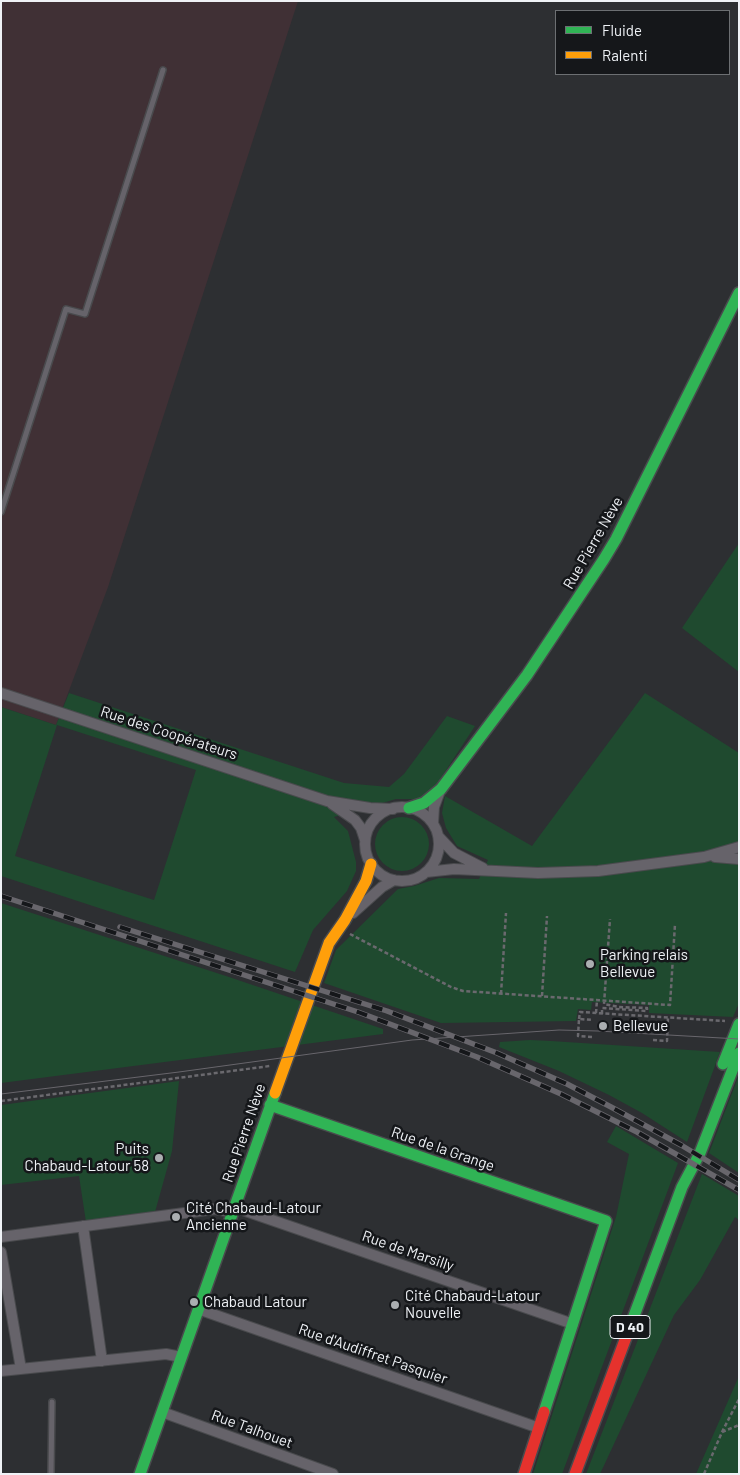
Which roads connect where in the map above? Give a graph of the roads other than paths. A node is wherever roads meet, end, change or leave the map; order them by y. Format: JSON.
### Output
{"nodes":[{"id":1,"x":163,"y":70,"type":"dead end"},
{"id":2,"x":739,"y":293,"type":"edge"},
{"id":3,"x":1,"y":512,"type":"edge"},
{"id":4,"x":1,"y":693,"type":"edge"},
{"id":5,"x":441,"y":789,"type":"junction"},
{"id":6,"x":327,"y":801,"type":"junction"},
{"id":7,"x":409,"y":808,"type":"junction"},
{"id":8,"x":393,"y":809,"type":"junction"},
{"id":9,"x":433,"y":824,"type":"junction"},
{"id":10,"x":438,"y":836,"type":"junction"},
{"id":11,"x":366,"y":840,"type":"junction"},
{"id":12,"x":739,"y":847,"type":"edge"},
{"id":13,"x":704,"y":857,"type":"junction"},
{"id":14,"x":739,"y":859,"type":"edge"},
{"id":15,"x":371,"y":864,"type":"junction"},
{"id":16,"x":491,"y":870,"type":"junction"},
{"id":17,"x":426,"y":872,"type":"junction"},
{"id":18,"x":394,"y":880,"type":"junction"},
{"id":19,"x":342,"y":924,"type":"junction"},
{"id":20,"x":734,"y":1023,"type":"edge"},
{"id":21,"x":739,"y":1053,"type":"edge"},
{"id":22,"x":270,"y":1105,"type":"junction"},
{"id":23,"x":682,"y":1187,"type":"junction"},
{"id":24,"x":233,"y":1209,"type":"junction"},
{"id":25,"x":83,"y":1226,"type":"junction"},
{"id":26,"x":1,"y":1238,"type":"edge"},
{"id":27,"x":1,"y":1252,"type":"edge"},
{"id":28,"x":198,"y":1309,"type":"junction"},
{"id":29,"x":573,"y":1324,"type":"junction"},
{"id":30,"x":181,"y":1357,"type":"junction"},
{"id":31,"x":102,"y":1361,"type":"junction"},
{"id":32,"x":21,"y":1369,"type":"junction"},
{"id":33,"x":1,"y":1371,"type":"edge"},
{"id":34,"x":52,"y":1402,"type":"dead end"},
{"id":35,"x":162,"y":1412,"type":"junction"},
{"id":36,"x":539,"y":1428,"type":"junction"},
{"id":37,"x":576,"y":1471,"type":"edge"},
{"id":38,"x":51,"y":1474,"type":"edge"},
{"id":39,"x":140,"y":1474,"type":"edge"},
{"id":40,"x":333,"y":1474,"type":"edge"},
{"id":41,"x":524,"y":1474,"type":"edge"}],
"edges":[{"from":1,"to":3,"type":"lane"},
{"from":2,"to":5,"type":"street","name":"Rue Pierre Nève"},
{"from":4,"to":6,"type":"street","name":"Rue des Coopérateurs"},
{"from":5,"to":7,"type":"street","name":"Rue Pierre Nève"},
{"from":5,"to":9,"type":"street","name":"Rue Pierre Nève"},
{"from":6,"to":8,"type":"street","name":"Rue des Coopérateurs"},
{"from":6,"to":11,"type":"street","name":"Rue des Coopérateurs"},
{"from":7,"to":8,"type":"street"},
{"from":7,"to":9,"type":"street"},
{"from":8,"to":11,"type":"street"},
{"from":9,"to":10,"type":"street"},
{"from":10,"to":16,"type":"street"},
{"from":10,"to":17,"type":"street"},
{"from":11,"to":15,"type":"street"},
{"from":12,"to":13,"type":"street"},
{"from":13,"to":14,"type":"street"},
{"from":13,"to":16,"type":"street"},
{"from":15,"to":18,"type":"street"},
{"from":15,"to":19,"type":"street","name":"Rue Pierre Nève"},
{"from":16,"to":17,"type":"street"},
{"from":17,"to":18,"type":"street"},
{"from":18,"to":19,"type":"street","name":"Rue Pierre Nève"},
{"from":19,"to":22,"type":"street","name":"Rue Pierre Nève"},
{"from":20,"to":23,"type":"street","number":"D 40"},
{"from":21,"to":23,"type":"street","number":"D 40"},
{"from":22,"to":24,"type":"street","name":"Rue Pierre Nève"},
{"from":22,"to":29,"type":"street","name":"Rue de la Grange"},
{"from":23,"to":37,"type":"street","number":"D 40"},
{"from":24,"to":25,"type":"street","name":"Rue de Marsilly"},
{"from":24,"to":28,"type":"street","name":"Rue Pierre Nève"},
{"from":24,"to":29,"type":"street","name":"Rue de Marsilly"},
{"from":25,"to":26,"type":"street","name":"Rue de Marsilly"},
{"from":25,"to":31,"type":"street"},
{"from":27,"to":32,"type":"street"},
{"from":28,"to":30,"type":"street","name":"Rue Pierre Nève"},
{"from":28,"to":36,"type":"street","name":"Rue d'Audiffret Pasquier"},
{"from":29,"to":36,"type":"street"},
{"from":30,"to":31,"type":"street"},
{"from":30,"to":35,"type":"street","name":"Rue Pierre Nève"},
{"from":31,"to":32,"type":"street"},
{"from":32,"to":33,"type":"street"},
{"from":34,"to":38,"type":"lane"},
{"from":35,"to":39,"type":"street","name":"Rue Pierre Nève"},
{"from":35,"to":40,"type":"street","name":"Rue Talhouet"},
{"from":36,"to":41,"type":"street"}]}
